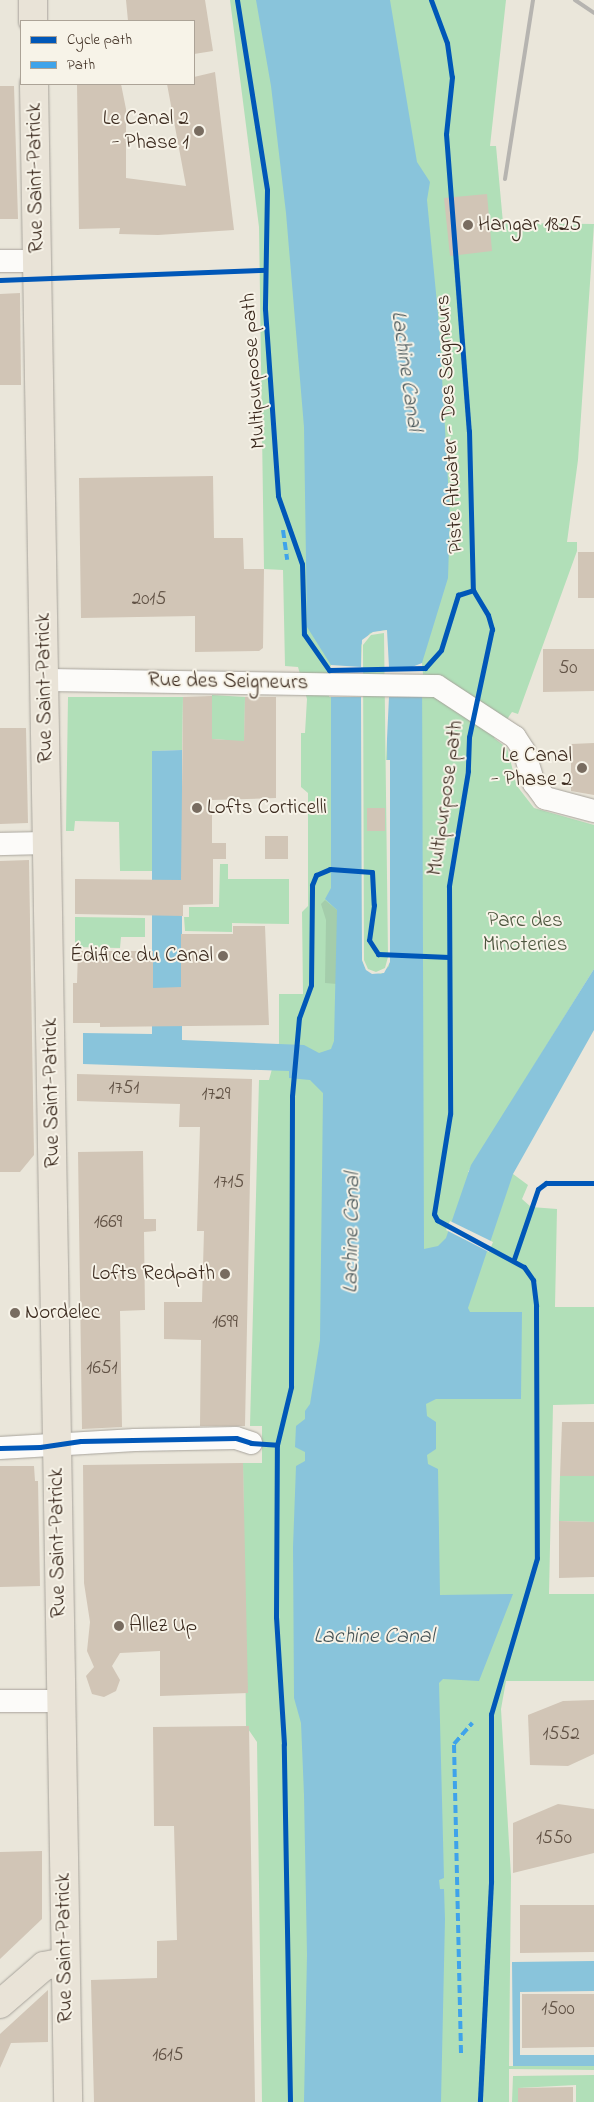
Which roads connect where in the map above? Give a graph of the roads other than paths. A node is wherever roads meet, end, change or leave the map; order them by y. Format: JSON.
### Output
{"nodes":[{"id":1,"x":33,"y":0,"type":"edge"},
{"id":2,"x":33,"y":20,"type":"edge"},
{"id":3,"x":34,"y":85,"type":"edge"},
{"id":4,"x":0,"y":261,"type":"edge"},
{"id":5,"x":37,"y":261,"type":"junction"},
{"id":6,"x":45,"y":680,"type":"junction"},
{"id":7,"x":594,"y":811,"type":"edge"},
{"id":8,"x":47,"y":843,"type":"junction"},
{"id":9,"x":0,"y":844,"type":"edge"},
{"id":10,"x":251,"y":1443,"type":"dead end"},
{"id":11,"x":57,"y":1444,"type":"junction"},
{"id":12,"x":0,"y":1448,"type":"edge"},
{"id":13,"x":0,"y":1701,"type":"edge"},
{"id":14,"x":61,"y":1701,"type":"junction"},
{"id":15,"x":64,"y":1962,"type":"junction"},
{"id":16,"x":0,"y":2004,"type":"edge"},
{"id":17,"x":68,"y":2102,"type":"edge"}],
"edges":[{"from":1,"to":2,"type":"main road"},
{"from":3,"to":5,"type":"main road","name":"Rue Saint-Patrick"},
{"from":4,"to":5,"type":"street"},
{"from":5,"to":6,"type":"main road","name":"Rue Saint-Patrick"},
{"from":6,"to":7,"type":"street","name":"Rue des Seigneurs"},
{"from":6,"to":8,"type":"main road","name":"Rue Saint-Patrick"},
{"from":8,"to":9,"type":"street"},
{"from":8,"to":11,"type":"main road","name":"Rue Saint-Patrick"},
{"from":10,"to":11,"type":"street"},
{"from":11,"to":12,"type":"street"},
{"from":11,"to":14,"type":"main road","name":"Rue Saint-Patrick"},
{"from":13,"to":14,"type":"street"},
{"from":14,"to":15,"type":"main road","name":"Rue Saint-Patrick"},
{"from":15,"to":16,"type":"main road"},
{"from":15,"to":17,"type":"main road","name":"Rue Saint-Patrick"}]}
